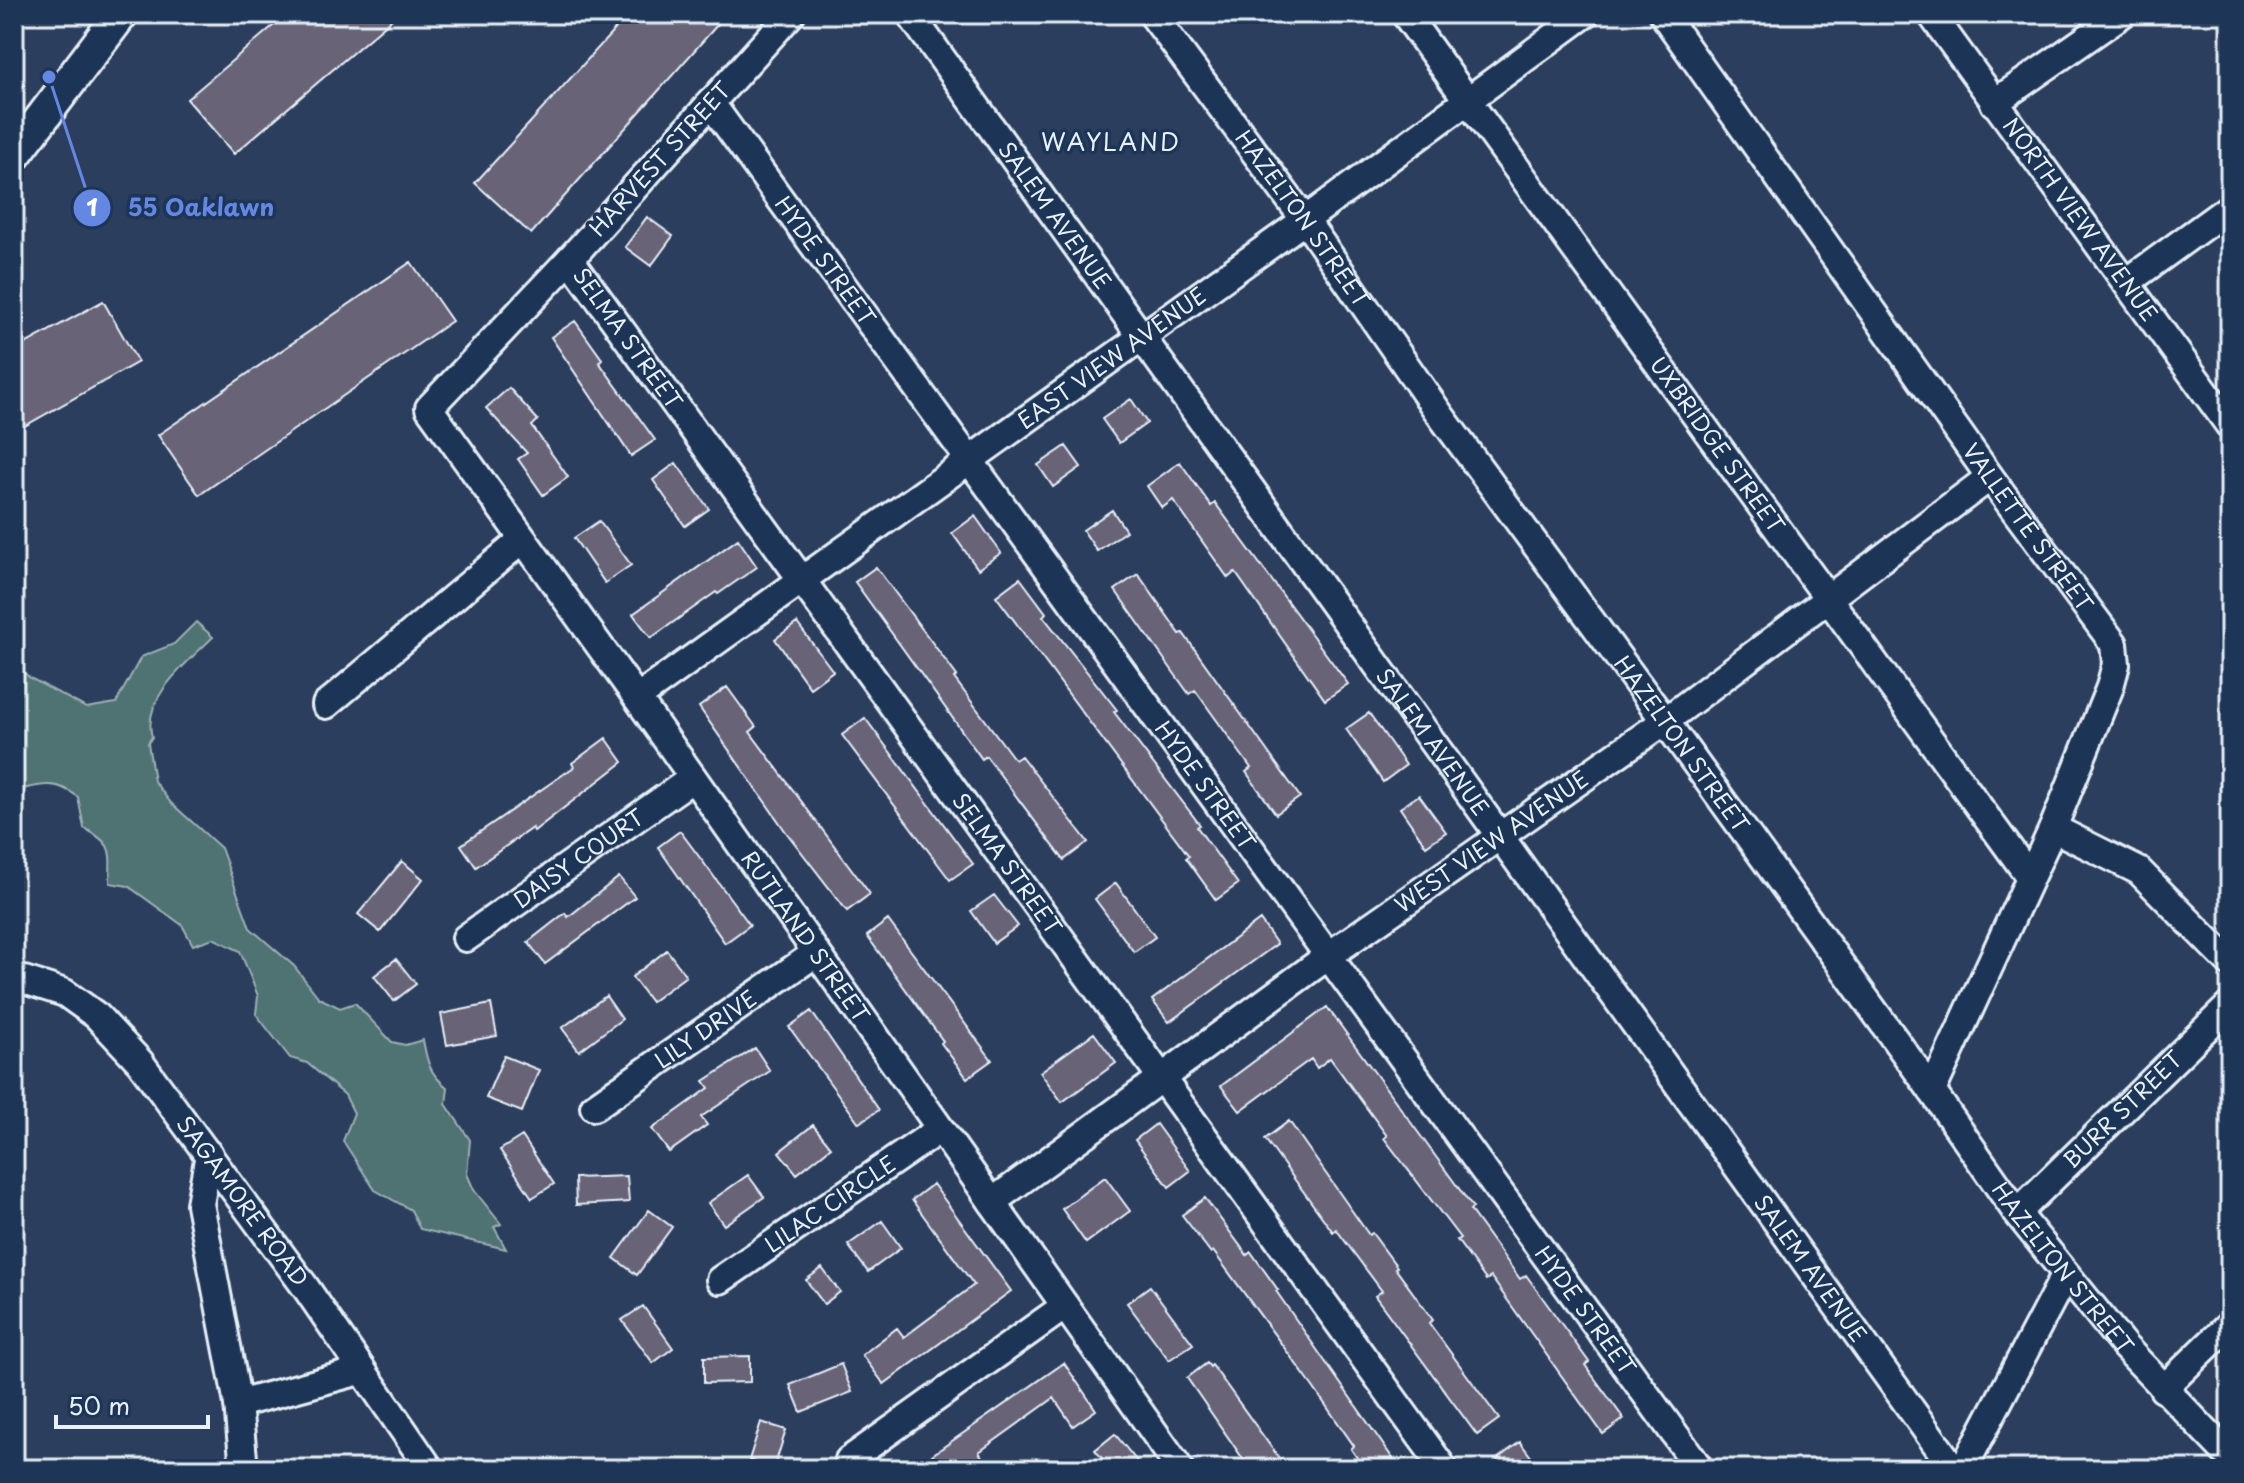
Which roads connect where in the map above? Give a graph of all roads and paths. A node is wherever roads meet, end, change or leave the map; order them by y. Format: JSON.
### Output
{"nodes":[{"id":1,"x":121,"y":14,"type":"edge"},
{"id":2,"x":791,"y":14,"type":"edge"},
{"id":3,"x":910,"y":14,"type":"edge"},
{"id":4,"x":1152,"y":14,"type":"edge"},
{"id":5,"x":1405,"y":14,"type":"edge"},
{"id":6,"x":1585,"y":14,"type":"edge"},
{"id":7,"x":1663,"y":14,"type":"edge"},
{"id":8,"x":1931,"y":14,"type":"edge"},
{"id":9,"x":2122,"y":14,"type":"edge"},
{"id":10,"x":1467,"y":99,"type":"junction"},
{"id":11,"x":710,"y":102,"type":"junction"},
{"id":12,"x":1994,"y":103,"type":"junction"},
{"id":13,"x":14,"y":155,"type":"edge"},
{"id":14,"x":2230,"y":207,"type":"edge"},
{"id":15,"x":1305,"y":220,"type":"junction"},
{"id":16,"x":570,"y":259,"type":"junction"},
{"id":17,"x":2127,"y":282,"type":"junction"},
{"id":18,"x":1142,"y":338,"type":"junction"},
{"id":19,"x":429,"y":408,"type":"joint"},
{"id":20,"x":2230,"y":426,"type":"edge"},
{"id":21,"x":969,"y":459,"type":"junction"},
{"id":22,"x":1990,"y":477,"type":"junction"},
{"id":23,"x":522,"y":540,"type":"junction"},
{"id":24,"x":802,"y":580,"type":"junction"},
{"id":25,"x":1829,"y":600,"type":"junction"},
{"id":26,"x":637,"y":698,"type":"junction"},
{"id":27,"x":326,"y":705,"type":"dead end"},
{"id":28,"x":1665,"y":721,"type":"junction"},
{"id":29,"x":693,"y":778,"type":"junction"},
{"id":30,"x":2053,"y":828,"type":"junction"},
{"id":31,"x":1500,"y":836,"type":"junction"},
{"id":32,"x":2029,"y":876,"type":"junction"},
{"id":33,"x":466,"y":938,"type":"dead end"},
{"id":34,"x":816,"y":953,"type":"junction"},
{"id":35,"x":1328,"y":956,"type":"junction"},
{"id":36,"x":2230,"y":963,"type":"edge"},
{"id":37,"x":14,"y":980,"type":"edge"},
{"id":38,"x":2230,"y":1005,"type":"edge"},
{"id":39,"x":1162,"y":1078,"type":"junction"},
{"id":40,"x":1932,"y":1091,"type":"junction"},
{"id":41,"x":594,"y":1107,"type":"dead end"},
{"id":42,"x":940,"y":1129,"type":"junction"},
{"id":43,"x":209,"y":1154,"type":"junction"},
{"id":44,"x":992,"y":1202,"type":"junction"},
{"id":45,"x":2017,"y":1213,"type":"junction"},
{"id":46,"x":2065,"y":1275,"type":"junction"},
{"id":47,"x":720,"y":1280,"type":"dead end"},
{"id":48,"x":1065,"y":1306,"type":"junction"},
{"id":49,"x":2230,"y":1324,"type":"edge"},
{"id":50,"x":360,"y":1371,"type":"junction"},
{"id":51,"x":2163,"y":1389,"type":"junction"},
{"id":52,"x":238,"y":1404,"type":"junction"},
{"id":53,"x":2230,"y":1457,"type":"edge"},
{"id":54,"x":849,"y":1460,"type":"dead end"},
{"id":55,"x":244,"y":1469,"type":"edge"},
{"id":56,"x":430,"y":1469,"type":"edge"},
{"id":57,"x":1180,"y":1469,"type":"edge"},
{"id":58,"x":1444,"y":1469,"type":"edge"},
{"id":59,"x":1700,"y":1469,"type":"edge"},
{"id":60,"x":1954,"y":1469,"type":"edge"},
{"id":61,"x":1963,"y":1469,"type":"edge"}],
"edges":[{"from":1,"to":13,"type":"main road"},
{"from":2,"to":11,"type":"street","name":"HARVEST STREET"},
{"from":3,"to":18,"type":"street","name":"SALEM AVENUE"},
{"from":4,"to":15,"type":"street","name":"HAZELTON STREET"},
{"from":5,"to":10,"type":"street","name":"UXBRIDGE STREET"},
{"from":6,"to":10,"type":"street","name":"EAST VIEW AVENUE"},
{"from":7,"to":22,"type":"street","name":"VALLETTE STREET"},
{"from":8,"to":12,"type":"street","name":"NORTH VIEW AVENUE"},
{"from":9,"to":12,"type":"street"},
{"from":10,"to":15,"type":"street","name":"EAST VIEW AVENUE"},
{"from":10,"to":25,"type":"street","name":"UXBRIDGE STREET"},
{"from":11,"to":16,"type":"street","name":"HARVEST STREET"},
{"from":11,"to":21,"type":"street","name":"HYDE STREET"},
{"from":12,"to":17,"type":"street","name":"NORTH VIEW AVENUE"},
{"from":14,"to":17,"type":"street"},
{"from":15,"to":18,"type":"street","name":"EAST VIEW AVENUE"},
{"from":15,"to":28,"type":"street","name":"HAZELTON STREET"},
{"from":16,"to":19,"type":"street","name":"HARVEST STREET"},
{"from":16,"to":24,"type":"street","name":"SELMA STREET"},
{"from":17,"to":20,"type":"street","name":"NORTH VIEW AVENUE"},
{"from":18,"to":21,"type":"street","name":"EAST VIEW AVENUE"},
{"from":18,"to":31,"type":"street","name":"SALEM AVENUE"},
{"from":19,"to":23,"type":"street","name":"RUTLAND STREET"},
{"from":21,"to":24,"type":"street","name":"EAST VIEW AVENUE"},
{"from":21,"to":35,"type":"street","name":"HYDE STREET"},
{"from":22,"to":25,"type":"street","name":"WEST VIEW AVENUE"},
{"from":22,"to":30,"type":"street","name":"VALLETTE STREET"},
{"from":23,"to":26,"type":"street","name":"RUTLAND STREET"},
{"from":23,"to":27,"type":"street"},
{"from":24,"to":26,"type":"street","name":"EAST VIEW AVENUE"},
{"from":24,"to":39,"type":"street","name":"SELMA STREET"},
{"from":25,"to":28,"type":"street","name":"WEST VIEW AVENUE"},
{"from":25,"to":32,"type":"street","name":"UXBRIDGE STREET"},
{"from":26,"to":29,"type":"street","name":"RUTLAND STREET"},
{"from":28,"to":31,"type":"street","name":"WEST VIEW AVENUE"},
{"from":28,"to":40,"type":"street","name":"HAZELTON STREET"},
{"from":29,"to":33,"type":"street","name":"DAISY COURT"},
{"from":29,"to":34,"type":"street","name":"RUTLAND STREET"},
{"from":30,"to":32,"type":"street","name":"VALLETTE STREET"},
{"from":30,"to":36,"type":"street"},
{"from":31,"to":35,"type":"street","name":"WEST VIEW AVENUE"},
{"from":31,"to":60,"type":"street","name":"SALEM AVENUE"},
{"from":32,"to":40,"type":"street","name":"VALLETTE STREET"},
{"from":34,"to":41,"type":"street","name":"LILY DRIVE"},
{"from":34,"to":42,"type":"street","name":"RUTLAND STREET"},
{"from":35,"to":39,"type":"street","name":"WEST VIEW AVENUE"},
{"from":35,"to":59,"type":"street","name":"HYDE STREET"},
{"from":37,"to":43,"type":"street","name":"SAGAMORE ROAD"},
{"from":38,"to":45,"type":"street","name":"BURR STREET"},
{"from":39,"to":44,"type":"street","name":"WEST VIEW AVENUE"},
{"from":39,"to":58,"type":"street","name":"SELMA STREET"},
{"from":40,"to":45,"type":"street","name":"HAZELTON STREET"},
{"from":42,"to":44,"type":"street","name":"RUTLAND STREET"},
{"from":42,"to":47,"type":"street","name":"LILAC CIRCLE"},
{"from":43,"to":50,"type":"street","name":"SAGAMORE ROAD"},
{"from":43,"to":52,"type":"street"},
{"from":44,"to":48,"type":"street","name":"RUTLAND STREET"},
{"from":45,"to":46,"type":"street","name":"HAZELTON STREET"},
{"from":46,"to":51,"type":"street","name":"HAZELTON STREET"},
{"from":46,"to":61,"type":"street"},
{"from":48,"to":54,"type":"street"},
{"from":48,"to":57,"type":"street","name":"RUTLAND STREET"},
{"from":49,"to":51,"type":"street"},
{"from":50,"to":52,"type":"street"},
{"from":50,"to":56,"type":"street","name":"SAGAMORE ROAD"},
{"from":51,"to":53,"type":"street","name":"HAZELTON STREET"},
{"from":52,"to":55,"type":"street"}]}
